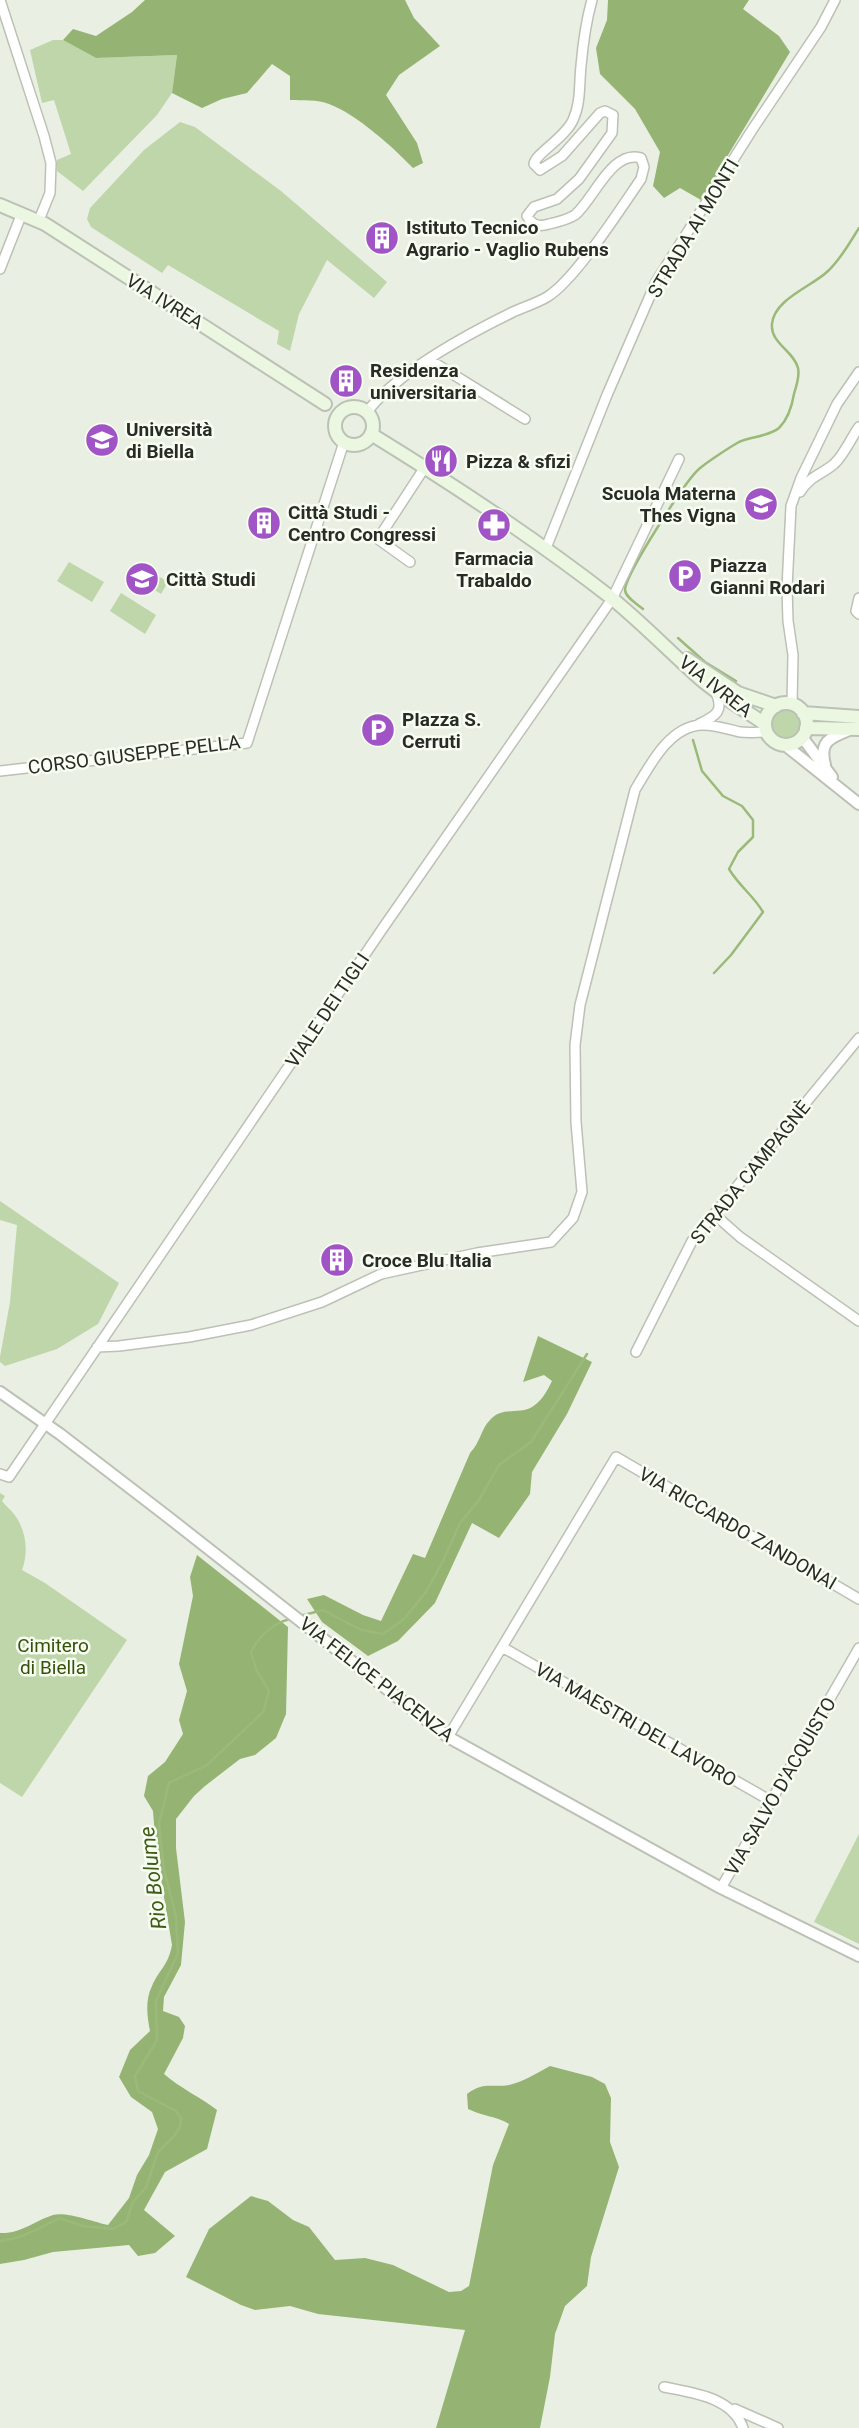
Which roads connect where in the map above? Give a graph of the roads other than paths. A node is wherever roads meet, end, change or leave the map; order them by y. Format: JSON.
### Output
{"nodes":[{"id":1,"x":0,"y":0,"type":"edge"},
{"id":2,"x":592,"y":0,"type":"edge"},
{"id":3,"x":835,"y":0,"type":"edge"},
{"id":4,"x":0,"y":205,"type":"edge"},
{"id":5,"x":22,"y":213,"type":"junction"},
{"id":6,"x":39,"y":220,"type":"junction"},
{"id":7,"x":0,"y":269,"type":"edge"},
{"id":8,"x":430,"y":360,"type":"junction"},
{"id":9,"x":859,"y":372,"type":"edge"},
{"id":10,"x":331,"y":408,"type":"junction"},
{"id":11,"x":367,"y":412,"type":"junction"},
{"id":12,"x":525,"y":419,"type":"dead end"},
{"id":13,"x":859,"y":427,"type":"edge"},
{"id":14,"x":371,"y":435,"type":"junction"},
{"id":15,"x":344,"y":442,"type":"junction"},
{"id":16,"x":679,"y":459,"type":"dead end"},
{"id":17,"x":425,"y":467,"type":"junction"},
{"id":18,"x":791,"y":506,"type":"junction"},
{"id":19,"x":546,"y":548,"type":"junction"},
{"id":20,"x":410,"y":562,"type":"dead end"},
{"id":21,"x":859,"y":598,"type":"edge"},
{"id":22,"x":612,"y":599,"type":"junction"},
{"id":23,"x":859,"y":614,"type":"edge"},
{"id":24,"x":668,"y":648,"type":"junction"},
{"id":25,"x":715,"y":690,"type":"junction"},
{"id":26,"x":792,"y":704,"type":"junction"},
{"id":27,"x":776,"y":706,"type":"junction"},
{"id":28,"x":803,"y":713,"type":"junction"},
{"id":29,"x":859,"y":717,"type":"edge"},
{"id":30,"x":695,"y":726,"type":"junction"},
{"id":31,"x":766,"y":728,"type":"junction"},
{"id":32,"x":854,"y":729,"type":"edge"},
{"id":33,"x":804,"y":732,"type":"junction"},
{"id":34,"x":785,"y":744,"type":"junction"},
{"id":35,"x":0,"y":771,"type":"edge"},
{"id":36,"x":827,"y":771,"type":"junction"},
{"id":37,"x":855,"y":801,"type":"edge"},
{"id":38,"x":859,"y":1038,"type":"edge"},
{"id":39,"x":714,"y":1214,"type":"junction"},
{"id":40,"x":859,"y":1321,"type":"edge"},
{"id":41,"x":97,"y":1347,"type":"junction"},
{"id":42,"x":636,"y":1352,"type":"dead end"},
{"id":43,"x":0,"y":1392,"type":"edge"},
{"id":44,"x":46,"y":1424,"type":"junction"},
{"id":45,"x":0,"y":1474,"type":"edge"},
{"id":46,"x":859,"y":1599,"type":"edge"},
{"id":47,"x":502,"y":1647,"type":"junction"},
{"id":48,"x":859,"y":1648,"type":"edge"},
{"id":49,"x":448,"y":1737,"type":"junction"},
{"id":50,"x":771,"y":1801,"type":"junction"},
{"id":51,"x":721,"y":1888,"type":"junction"},
{"id":52,"x":859,"y":1955,"type":"edge"},
{"id":53,"x":664,"y":2387,"type":"dead end"},
{"id":54,"x":732,"y":2408,"type":"junction"},
{"id":55,"x":743,"y":2428,"type":"edge"},
{"id":56,"x":778,"y":2428,"type":"edge"}],
"edges":[{"from":1,"to":6,"type":"street"},
{"from":2,"to":8,"type":"street"},
{"from":3,"to":19,"type":"street","name":"STRADA AI MONTI"},
{"from":4,"to":5,"type":"main road","name":"VIA IVREA"},
{"from":5,"to":6,"type":"main road","name":"VIA IVREA"},
{"from":5,"to":7,"type":"street"},
{"from":6,"to":10,"type":"main road","name":"VIA IVREA"},
{"from":8,"to":11,"type":"street"},
{"from":8,"to":12,"type":"street"},
{"from":9,"to":18,"type":"street"},
{"from":10,"to":11,"type":"main road"},
{"from":10,"to":15,"type":"main road"},
{"from":11,"to":14,"type":"main road"},
{"from":13,"to":18,"type":"street"},
{"from":14,"to":15,"type":"main road"},
{"from":14,"to":17,"type":"main road","name":"VIA IVREA"},
{"from":15,"to":35,"type":"street","name":"CORSO GIUSEPPE PELLA"},
{"from":16,"to":22,"type":"street"},
{"from":17,"to":19,"type":"main road","name":"VIA IVREA"},
{"from":17,"to":20,"type":"street"},
{"from":18,"to":26,"type":"street"},
{"from":19,"to":22,"type":"main road","name":"VIA IVREA"},
{"from":21,"to":23,"type":"street"},
{"from":22,"to":24,"type":"main road","name":"VIA IVREA"},
{"from":22,"to":41,"type":"street","name":"VIALE DEI TIGLI"},
{"from":24,"to":25,"type":"main road","name":"VIA IVREA"},
{"from":24,"to":27,"type":"main road","name":"VIA IVREA"},
{"from":25,"to":30,"type":"street"},
{"from":25,"to":31,"type":"main road","name":"VIA IVREA"},
{"from":26,"to":27,"type":"main road"},
{"from":26,"to":28,"type":"main road"},
{"from":27,"to":31,"type":"main road"},
{"from":28,"to":29,"type":"main road"},
{"from":28,"to":33,"type":"main road"},
{"from":30,"to":31,"type":"street"},
{"from":30,"to":41,"type":"street"},
{"from":31,"to":34,"type":"main road"},
{"from":32,"to":33,"type":"main road"},
{"from":32,"to":36,"type":"street"},
{"from":33,"to":34,"type":"main road"},
{"from":33,"to":36,"type":"street"},
{"from":34,"to":37,"type":"street"},
{"from":36,"to":37,"type":"street"},
{"from":38,"to":39,"type":"street","name":"STRADA CAMPAGNÈ"},
{"from":39,"to":40,"type":"street"},
{"from":39,"to":42,"type":"street","name":"STRADA CAMPAGNÈ"},
{"from":41,"to":44,"type":"street","name":"VIALE DEI TIGLI"},
{"from":43,"to":44,"type":"street","name":"VIA FELICE PIACENZA"},
{"from":44,"to":45,"type":"street","name":"VIALE DEI TIGLI"},
{"from":44,"to":49,"type":"street","name":"VIA FELICE PIACENZA"},
{"from":46,"to":47,"type":"street","name":"VIA RICCARDO ZANDONAI"},
{"from":47,"to":49,"type":"street"},
{"from":47,"to":50,"type":"street","name":"VIA MAESTRI DEL LAVORO"},
{"from":48,"to":50,"type":"street","name":"VIA SALVO D'ACQUISTO"},
{"from":49,"to":51,"type":"street","name":"VIA FELICE PIACENZA"},
{"from":50,"to":51,"type":"street","name":"VIA SALVO D'ACQUISTO"},
{"from":51,"to":52,"type":"street","name":"VIA FELICE PIACENZA"},
{"from":53,"to":54,"type":"street"},
{"from":54,"to":55,"type":"street"},
{"from":54,"to":56,"type":"street"}]}
